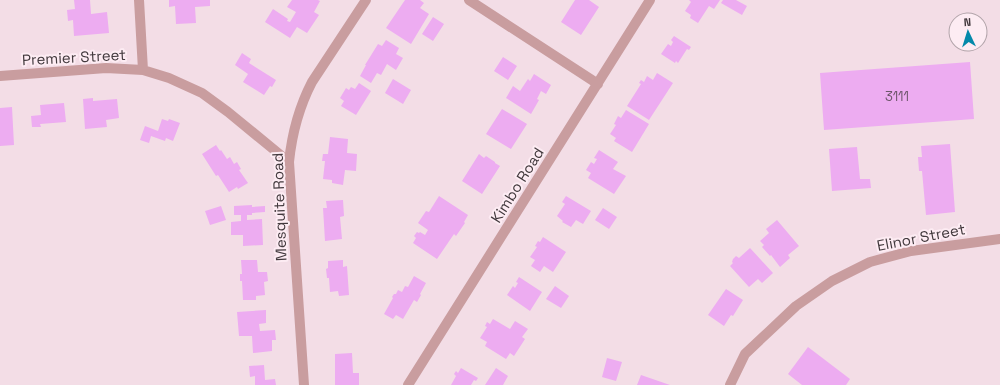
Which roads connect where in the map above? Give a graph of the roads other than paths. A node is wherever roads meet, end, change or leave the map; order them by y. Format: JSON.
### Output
{"nodes":[{"id":1,"x":139,"y":0,"type":"edge"},
{"id":2,"x":366,"y":0,"type":"edge"},
{"id":3,"x":469,"y":0,"type":"edge"},
{"id":4,"x":650,"y":0,"type":"edge"},
{"id":5,"x":143,"y":70,"type":"junction"},
{"id":6,"x":0,"y":76,"type":"edge"},
{"id":7,"x":598,"y":84,"type":"junction"},
{"id":8,"x":289,"y":162,"type":"junction"},
{"id":9,"x":1000,"y":239,"type":"edge"},
{"id":10,"x":304,"y":385,"type":"edge"},
{"id":11,"x":408,"y":385,"type":"edge"},
{"id":12,"x":730,"y":385,"type":"edge"}],
"edges":[{"from":1,"to":5,"type":"street"},
{"from":2,"to":8,"type":"street","name":"Mesquite Road"},
{"from":3,"to":7,"type":"street"},
{"from":4,"to":7,"type":"street","name":"Kimbo Road"},
{"from":5,"to":6,"type":"street","name":"Premier Street"},
{"from":5,"to":8,"type":"street","name":"Premier Street"},
{"from":7,"to":11,"type":"street","name":"Kimbo Road"},
{"from":8,"to":10,"type":"street","name":"Mesquite Road"},
{"from":9,"to":12,"type":"street","name":"Elinor Street"}]}
